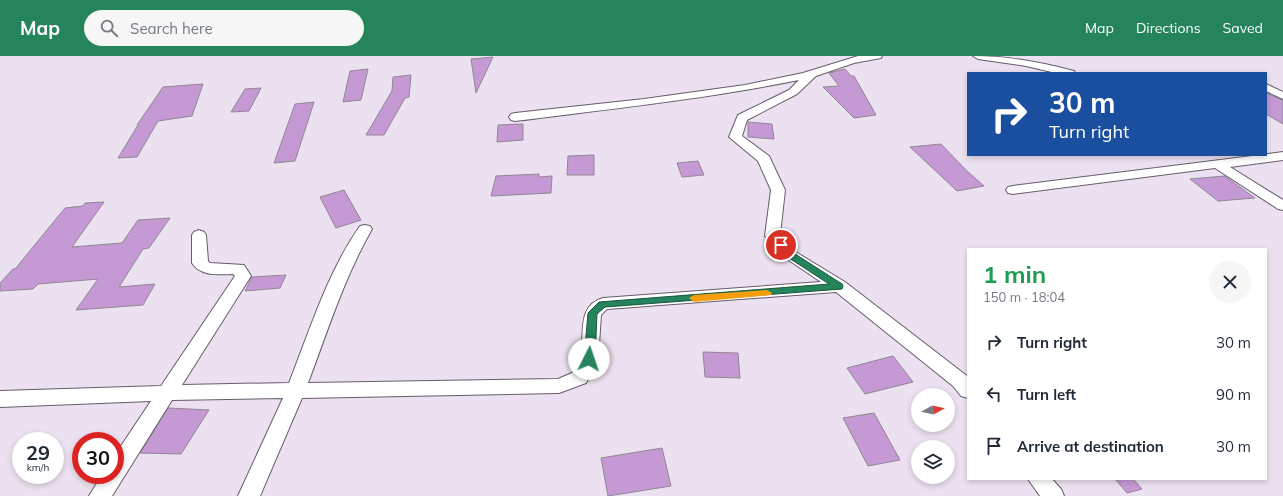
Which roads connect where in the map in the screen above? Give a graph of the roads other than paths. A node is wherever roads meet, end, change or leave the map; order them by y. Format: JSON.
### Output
{"nodes":[{"id":1,"x":877,"y":56,"type":"edge"},
{"id":2,"x":978,"y":56,"type":"edge"},
{"id":3,"x":1066,"y":72,"type":"edge"},
{"id":4,"x":812,"y":74,"type":"junction"},
{"id":5,"x":1277,"y":82,"type":"dead end"},
{"id":6,"x":1267,"y":83,"type":"edge"},
{"id":7,"x":1267,"y":88,"type":"edge"},
{"id":8,"x":1283,"y":96,"type":"edge"},
{"id":9,"x":515,"y":117,"type":"dead end"},
{"id":10,"x":1283,"y":156,"type":"edge"},
{"id":11,"x":1218,"y":164,"type":"junction"},
{"id":12,"x":1013,"y":190,"type":"dead end"},
{"id":13,"x":1283,"y":206,"type":"edge"},
{"id":14,"x":365,"y":229,"type":"dead end"},
{"id":15,"x":199,"y":235,"type":"dead end"},
{"id":16,"x":839,"y":286,"type":"junction"},
{"id":17,"x":296,"y":390,"type":"junction"},
{"id":18,"x":967,"y":390,"type":"edge"},
{"id":19,"x":168,"y":393,"type":"junction"},
{"id":20,"x":0,"y":399,"type":"edge"},
{"id":21,"x":124,"y":459,"type":"edge"},
{"id":22,"x":1040,"y":480,"type":"edge"},
{"id":23,"x":108,"y":484,"type":"edge"},
{"id":24,"x":100,"y":496,"type":"edge"},
{"id":25,"x":249,"y":496,"type":"edge"},
{"id":26,"x":1053,"y":496,"type":"edge"}],
"edges":[{"from":1,"to":4,"type":"street"},
{"from":2,"to":3,"type":"street"},
{"from":4,"to":9,"type":"street"},
{"from":4,"to":16,"type":"street"},
{"from":5,"to":6,"type":"street"},
{"from":7,"to":8,"type":"street"},
{"from":10,"to":11,"type":"street"},
{"from":11,"to":12,"type":"street"},
{"from":11,"to":13,"type":"street"},
{"from":14,"to":17,"type":"street"},
{"from":15,"to":19,"type":"street"},
{"from":16,"to":17,"type":"street"},
{"from":16,"to":18,"type":"street"},
{"from":17,"to":19,"type":"street"},
{"from":17,"to":25,"type":"street"},
{"from":19,"to":20,"type":"street"},
{"from":19,"to":21,"type":"street"},
{"from":22,"to":26,"type":"street"},
{"from":23,"to":24,"type":"street"}]}
